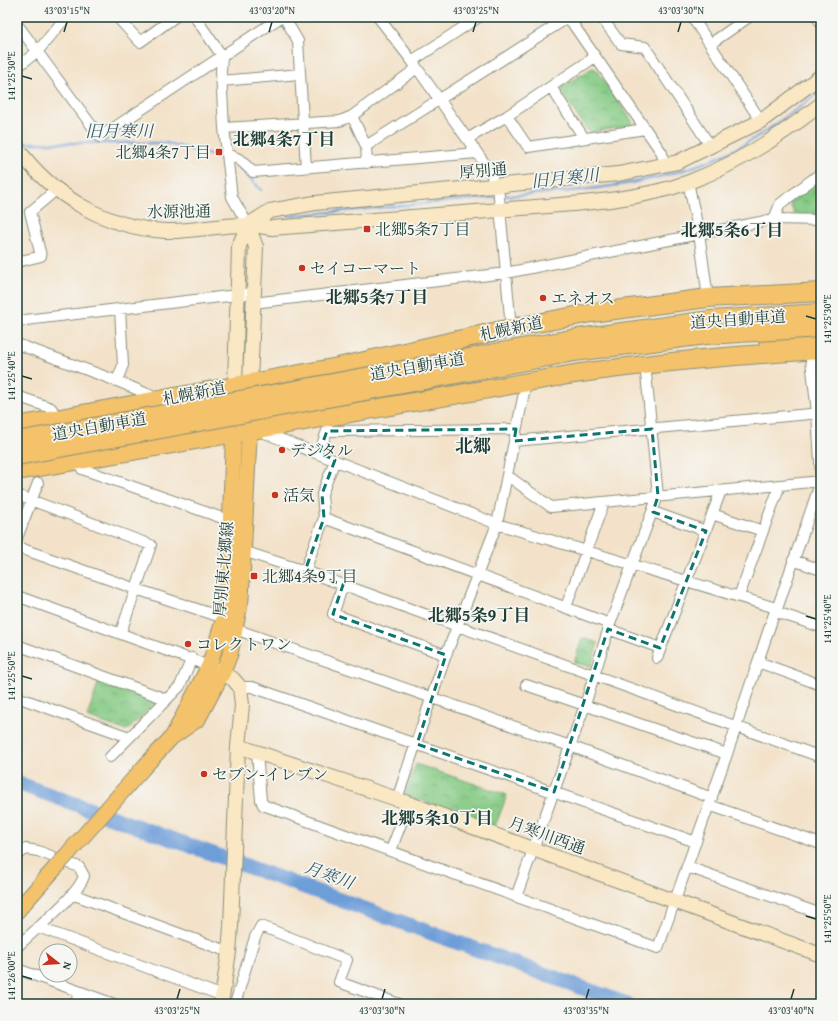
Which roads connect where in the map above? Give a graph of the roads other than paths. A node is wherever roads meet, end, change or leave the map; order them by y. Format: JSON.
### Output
{"nodes":[{"id":1,"x":66,"y":17,"type":"edge"},
{"id":2,"x":117,"y":17,"type":"edge"},
{"id":3,"x":175,"y":17,"type":"edge"},
{"id":4,"x":195,"y":17,"type":"edge"},
{"id":5,"x":282,"y":17,"type":"edge"},
{"id":6,"x":479,"y":17,"type":"edge"},
{"id":7,"x":568,"y":17,"type":"edge"},
{"id":8,"x":601,"y":17,"type":"edge"},
{"id":9,"x":692,"y":17,"type":"edge"},
{"id":10,"x":749,"y":17,"type":"edge"},
{"id":11,"x":817,"y":17,"type":"edge"},
{"id":12,"x":380,"y":18,"type":"edge"},
{"id":13,"x":821,"y":23,"type":"edge"},
{"id":14,"x":17,"y":24,"type":"edge"},
{"id":15,"x":710,"y":44,"type":"junction"},
{"id":16,"x":37,"y":52,"type":"junction"},
{"id":17,"x":222,"y":56,"type":"junction"},
{"id":18,"x":595,"y":57,"type":"junction"},
{"id":19,"x":415,"y":65,"type":"junction"},
{"id":20,"x":17,"y":67,"type":"edge"},
{"id":21,"x":300,"y":74,"type":"junction"},
{"id":22,"x":821,"y":76,"type":"edge"},
{"id":23,"x":221,"y":81,"type":"junction"},
{"id":24,"x":551,"y":87,"type":"junction"},
{"id":25,"x":439,"y":100,"type":"junction"},
{"id":26,"x":821,"y":104,"type":"edge"},
{"id":27,"x":352,"y":116,"type":"junction"},
{"id":28,"x":507,"y":116,"type":"junction"},
{"id":29,"x":761,"y":121,"type":"junction"},
{"id":30,"x":303,"y":122,"type":"junction"},
{"id":31,"x":224,"y":128,"type":"junction"},
{"id":32,"x":645,"y":129,"type":"junction"},
{"id":33,"x":584,"y":138,"type":"junction"},
{"id":34,"x":467,"y":140,"type":"junction"},
{"id":35,"x":366,"y":146,"type":"junction"},
{"id":36,"x":711,"y":147,"type":"junction"},
{"id":37,"x":17,"y":148,"type":"edge"},
{"id":38,"x":226,"y":153,"type":"junction"},
{"id":39,"x":477,"y":154,"type":"junction"},
{"id":40,"x":367,"y":162,"type":"junction"},
{"id":41,"x":664,"y":165,"type":"junction"},
{"id":42,"x":306,"y":168,"type":"junction"},
{"id":43,"x":821,"y":173,"type":"edge"},
{"id":44,"x":688,"y":182,"type":"junction"},
{"id":45,"x":496,"y":188,"type":"junction"},
{"id":46,"x":56,"y":190,"type":"junction"},
{"id":47,"x":500,"y":206,"type":"junction"},
{"id":48,"x":774,"y":219,"type":"junction"},
{"id":49,"x":821,"y":220,"type":"edge"},
{"id":50,"x":248,"y":225,"type":"junction"},
{"id":51,"x":699,"y":233,"type":"junction"},
{"id":52,"x":17,"y":262,"type":"edge"},
{"id":53,"x":506,"y":273,"type":"junction"},
{"id":54,"x":821,"y":292,"type":"edge"},
{"id":55,"x":238,"y":295,"type":"junction"},
{"id":56,"x":254,"y":298,"type":"junction"},
{"id":57,"x":708,"y":298,"type":"junction"},
{"id":58,"x":821,"y":300,"type":"edge"},
{"id":59,"x":120,"y":309,"type":"junction"},
{"id":60,"x":821,"y":314,"type":"edge"},
{"id":61,"x":17,"y":321,"type":"edge"},
{"id":62,"x":511,"y":328,"type":"junction"},
{"id":63,"x":821,"y":328,"type":"edge"},
{"id":64,"x":821,"y":337,"type":"edge"},
{"id":65,"x":17,"y":344,"type":"edge"},
{"id":66,"x":815,"y":350,"type":"edge"},
{"id":67,"x":645,"y":363,"type":"junction"},
{"id":68,"x":410,"y":375,"type":"junction"},
{"id":69,"x":117,"y":381,"type":"junction"},
{"id":70,"x":526,"y":383,"type":"junction"},
{"id":71,"x":242,"y":384,"type":"junction"},
{"id":72,"x":17,"y":396,"type":"edge"},
{"id":73,"x":161,"y":400,"type":"junction"},
{"id":74,"x":819,"y":413,"type":"edge"},
{"id":75,"x":58,"y":418,"type":"junction"},
{"id":76,"x":17,"y":426,"type":"edge"},
{"id":77,"x":516,"y":429,"type":"junction"},
{"id":78,"x":652,"y":429,"type":"junction"},
{"id":79,"x":242,"y":432,"type":"junction"},
{"id":80,"x":17,"y":441,"type":"edge"},
{"id":81,"x":514,"y":441,"type":"junction"},
{"id":82,"x":319,"y":453,"type":"junction"},
{"id":83,"x":17,"y":456,"type":"edge"},
{"id":84,"x":78,"y":460,"type":"junction"},
{"id":85,"x":336,"y":460,"type":"junction"},
{"id":86,"x":17,"y":471,"type":"edge"},
{"id":87,"x":508,"y":476,"type":"junction"},
{"id":88,"x":821,"y":478,"type":"edge"},
{"id":89,"x":821,"y":481,"type":"edge"},
{"id":90,"x":38,"y":483,"type":"dead end"},
{"id":91,"x":780,"y":484,"type":"junction"},
{"id":92,"x":721,"y":491,"type":"junction"},
{"id":93,"x":17,"y":495,"type":"edge"},
{"id":94,"x":658,"y":496,"type":"junction"},
{"id":95,"x":31,"y":500,"type":"junction"},
{"id":96,"x":604,"y":502,"type":"junction"},
{"id":97,"x":816,"y":510,"type":"edge"},
{"id":98,"x":653,"y":512,"type":"junction"},
{"id":99,"x":712,"y":514,"type":"junction"},
{"id":100,"x":324,"y":518,"type":"junction"},
{"id":101,"x":231,"y":521,"type":"junction"},
{"id":102,"x":497,"y":524,"type":"junction"},
{"id":103,"x":706,"y":531,"type":"junction"},
{"id":104,"x":763,"y":531,"type":"junction"},
{"id":105,"x":17,"y":538,"type":"edge"},
{"id":106,"x":17,"y":548,"type":"edge"},
{"id":107,"x":243,"y":550,"type":"junction"},
{"id":108,"x":587,"y":550,"type":"junction"},
{"id":109,"x":793,"y":560,"type":"junction"},
{"id":110,"x":633,"y":565,"type":"junction"},
{"id":111,"x":821,"y":570,"type":"edge"},
{"id":112,"x":305,"y":571,"type":"junction"},
{"id":113,"x":478,"y":574,"type":"junction"},
{"id":114,"x":686,"y":581,"type":"junction"},
{"id":115,"x":343,"y":585,"type":"junction"},
{"id":116,"x":136,"y":589,"type":"junction"},
{"id":117,"x":17,"y":596,"type":"edge"},
{"id":118,"x":739,"y":596,"type":"junction"},
{"id":119,"x":566,"y":607,"type":"junction"},
{"id":120,"x":776,"y":608,"type":"junction"},
{"id":121,"x":224,"y":618,"type":"junction"},
{"id":122,"x":458,"y":626,"type":"junction"},
{"id":123,"x":609,"y":627,"type":"junction"},
{"id":124,"x":821,"y":627,"type":"edge"},
{"id":125,"x":235,"y":629,"type":"junction"},
{"id":126,"x":121,"y":632,"type":"junction"},
{"id":127,"x":17,"y":645,"type":"edge"},
{"id":128,"x":446,"y":655,"type":"junction"},
{"id":129,"x":192,"y":658,"type":"junction"},
{"id":130,"x":758,"y":662,"type":"junction"},
{"id":131,"x":209,"y":666,"type":"junction"},
{"id":132,"x":223,"y":672,"type":"junction"},
{"id":133,"x":594,"y":676,"type":"junction"},
{"id":134,"x":526,"y":685,"type":"dead end"},
{"id":135,"x":821,"y":685,"type":"edge"},
{"id":136,"x":240,"y":686,"type":"junction"},
{"id":137,"x":17,"y":697,"type":"edge"},
{"id":138,"x":166,"y":699,"type":"junction"},
{"id":139,"x":431,"y":699,"type":"junction"},
{"id":140,"x":585,"y":705,"type":"junction"},
{"id":141,"x":736,"y":728,"type":"junction"},
{"id":142,"x":129,"y":737,"type":"junction"},
{"id":143,"x":172,"y":737,"type":"junction"},
{"id":144,"x":417,"y":744,"type":"junction"},
{"id":145,"x":238,"y":746,"type":"junction"},
{"id":146,"x":570,"y":746,"type":"junction"},
{"id":147,"x":257,"y":753,"type":"junction"},
{"id":148,"x":727,"y":754,"type":"junction"},
{"id":149,"x":110,"y":757,"type":"dead end"},
{"id":150,"x":821,"y":757,"type":"edge"},
{"id":151,"x":554,"y":792,"type":"junction"},
{"id":152,"x":403,"y":801,"type":"junction"},
{"id":153,"x":711,"y":802,"type":"junction"},
{"id":154,"x":696,"y":842,"type":"junction"},
{"id":155,"x":821,"y":844,"type":"edge"},
{"id":156,"x":534,"y":848,"type":"junction"},
{"id":157,"x":391,"y":850,"type":"junction"},
{"id":158,"x":17,"y":855,"type":"edge"},
{"id":159,"x":688,"y":867,"type":"junction"},
{"id":160,"x":72,"y":894,"type":"junction"},
{"id":161,"x":516,"y":897,"type":"junction"},
{"id":162,"x":676,"y":902,"type":"junction"},
{"id":163,"x":17,"y":912,"type":"edge"},
{"id":164,"x":821,"y":914,"type":"edge"},
{"id":165,"x":38,"y":927,"type":"junction"},
{"id":166,"x":17,"y":947,"type":"edge"},
{"id":167,"x":229,"y":952,"type":"junction"},
{"id":168,"x":820,"y":953,"type":"edge"},
{"id":169,"x":17,"y":969,"type":"edge"},
{"id":170,"x":80,"y":992,"type":"junction"},
{"id":171,"x":222,"y":1000,"type":"edge"},
{"id":172,"x":75,"y":1004,"type":"edge"},
{"id":173,"x":114,"y":1004,"type":"edge"},
{"id":174,"x":235,"y":1004,"type":"edge"},
{"id":175,"x":399,"y":1004,"type":"edge"}],
"edges":[{"from":1,"to":16,"type":"street"},
{"from":2,"to":3,"type":"street"},
{"from":4,"to":17,"type":"street"},
{"from":5,"to":17,"type":"street"},
{"from":5,"to":21,"type":"street"},
{"from":6,"to":19,"type":"street"},
{"from":7,"to":18,"type":"street"},
{"from":7,"to":25,"type":"street"},
{"from":8,"to":36,"type":"street"},
{"from":9,"to":15,"type":"street"},
{"from":10,"to":15,"type":"street"},
{"from":11,"to":13,"type":"street"},
{"from":12,"to":19,"type":"street"},
{"from":14,"to":16,"type":"street"},
{"from":15,"to":29,"type":"street"},
{"from":16,"to":17,"type":"street"},
{"from":16,"to":20,"type":"street"},
{"from":17,"to":23,"type":"street"},
{"from":18,"to":24,"type":"street"},
{"from":18,"to":32,"type":"street"},
{"from":19,"to":25,"type":"street"},
{"from":19,"to":27,"type":"street"},
{"from":21,"to":23,"type":"street"},
{"from":21,"to":30,"type":"street"},
{"from":22,"to":29,"type":"street","name":"厚別通"},
{"from":23,"to":31,"type":"street"},
{"from":24,"to":28,"type":"street"},
{"from":24,"to":33,"type":"street"},
{"from":25,"to":34,"type":"street"},
{"from":25,"to":35,"type":"street"},
{"from":26,"to":44,"type":"street"},
{"from":27,"to":30,"type":"street"},
{"from":27,"to":35,"type":"street"},
{"from":28,"to":33,"type":"street"},
{"from":28,"to":34,"type":"street"},
{"from":29,"to":36,"type":"street","name":"厚別通"},
{"from":30,"to":31,"type":"street"},
{"from":30,"to":42,"type":"street"},
{"from":31,"to":38,"type":"street"},
{"from":32,"to":33,"type":"street"},
{"from":32,"to":41,"type":"street"},
{"from":34,"to":39,"type":"street"},
{"from":35,"to":40,"type":"street"},
{"from":36,"to":41,"type":"street","name":"厚別通"},
{"from":37,"to":46,"type":"street","name":"水源池通"},
{"from":38,"to":42,"type":"street"},
{"from":38,"to":50,"type":"street"},
{"from":39,"to":40,"type":"street"},
{"from":39,"to":45,"type":"street"},
{"from":40,"to":42,"type":"street"},
{"from":41,"to":45,"type":"street","name":"厚別通"},
{"from":43,"to":48,"type":"street"},
{"from":44,"to":47,"type":"street"},
{"from":44,"to":51,"type":"street"},
{"from":45,"to":47,"type":"street"},
{"from":45,"to":50,"type":"street","name":"厚別通"},
{"from":46,"to":50,"type":"street","name":"水源池通"},
{"from":46,"to":52,"type":"street"},
{"from":47,"to":50,"type":"street"},
{"from":47,"to":53,"type":"street"},
{"from":48,"to":49,"type":"street"},
{"from":48,"to":51,"type":"street"},
{"from":50,"to":55,"type":"street"},
{"from":50,"to":56,"type":"street"},
{"from":51,"to":53,"type":"street"},
{"from":51,"to":57,"type":"street"},
{"from":53,"to":56,"type":"street"},
{"from":53,"to":62,"type":"street"},
{"from":54,"to":57,"type":"highway","name":"札幌新道"},
{"from":55,"to":56,"type":"street"},
{"from":55,"to":59,"type":"street"},
{"from":55,"to":71,"type":"street"},
{"from":56,"to":71,"type":"street"},
{"from":57,"to":62,"type":"highway","name":"札幌新道"},
{"from":58,"to":68,"type":"highway"},
{"from":59,"to":61,"type":"street"},
{"from":59,"to":69,"type":"street"},
{"from":60,"to":68,"type":"highway","name":"道央自動車道","bridge":true},
{"from":62,"to":71,"type":"highway","name":"札幌新道"},
{"from":63,"to":68,"type":"highway","name":"道央自動車道","bridge":true},
{"from":64,"to":68,"type":"highway","bridge":true},
{"from":65,"to":69,"type":"street"},
{"from":66,"to":67,"type":"highway"},
{"from":66,"to":74,"type":"street"},
{"from":67,"to":70,"type":"highway"},
{"from":67,"to":78,"type":"street"},
{"from":68,"to":80,"type":"highway","name":"道央自動車道","bridge":true},
{"from":68,"to":83,"type":"highway","name":"道央自動車道","bridge":true},
{"from":69,"to":73,"type":"street"},
{"from":70,"to":77,"type":"street"},
{"from":70,"to":79,"type":"highway"},
{"from":71,"to":73,"type":"highway","name":"札幌新道"},
{"from":71,"to":79,"type":"main road","name":"厚別東北郷線"},
{"from":72,"to":75,"type":"street"},
{"from":73,"to":75,"type":"highway","name":"札幌新道"},
{"from":74,"to":78,"type":"street"},
{"from":74,"to":88,"type":"street"},
{"from":75,"to":76,"type":"highway","name":"札幌新道"},
{"from":77,"to":81,"type":"street"},
{"from":77,"to":82,"type":"street"},
{"from":78,"to":81,"type":"street"},
{"from":78,"to":94,"type":"street"},
{"from":79,"to":82,"type":"street"},
{"from":79,"to":84,"type":"highway"},
{"from":79,"to":101,"type":"main road","name":"厚別東北郷線"},
{"from":79,"to":107,"type":"main road","name":"厚別東北郷線"},
{"from":81,"to":87,"type":"street"},
{"from":82,"to":85,"type":"street"},
{"from":84,"to":86,"type":"highway"},
{"from":84,"to":101,"type":"street"},
{"from":85,"to":100,"type":"street"},
{"from":85,"to":102,"type":"street"},
{"from":87,"to":96,"type":"street"},
{"from":87,"to":102,"type":"street"},
{"from":89,"to":91,"type":"street"},
{"from":89,"to":97,"type":"street"},
{"from":90,"to":95,"type":"street"},
{"from":91,"to":92,"type":"street"},
{"from":91,"to":104,"type":"street"},
{"from":92,"to":94,"type":"street"},
{"from":92,"to":99,"type":"street"},
{"from":93,"to":95,"type":"street"},
{"from":94,"to":96,"type":"street"},
{"from":94,"to":98,"type":"street"},
{"from":95,"to":105,"type":"street"},
{"from":95,"to":116,"type":"street"},
{"from":96,"to":108,"type":"street"},
{"from":97,"to":109,"type":"street"},
{"from":98,"to":103,"type":"street"},
{"from":98,"to":110,"type":"street"},
{"from":99,"to":103,"type":"street"},
{"from":99,"to":104,"type":"street"},
{"from":100,"to":112,"type":"street"},
{"from":100,"to":113,"type":"street"},
{"from":101,"to":121,"type":"main road","name":"厚別東北郷線"},
{"from":102,"to":108,"type":"street"},
{"from":102,"to":113,"type":"street"},
{"from":103,"to":114,"type":"street"},
{"from":104,"to":118,"type":"street"},
{"from":106,"to":116,"type":"street"},
{"from":107,"to":112,"type":"street"},
{"from":107,"to":125,"type":"main road","name":"厚別東北郷線"},
{"from":108,"to":110,"type":"street"},
{"from":108,"to":119,"type":"street"},
{"from":109,"to":111,"type":"street"},
{"from":109,"to":120,"type":"street"},
{"from":110,"to":114,"type":"street"},
{"from":110,"to":123,"type":"street"},
{"from":112,"to":115,"type":"street"},
{"from":113,"to":119,"type":"street"},
{"from":113,"to":122,"type":"street"},
{"from":114,"to":118,"type":"street"},
{"from":114,"to":123,"type":"street"},
{"from":115,"to":122,"type":"street"},
{"from":115,"to":128,"type":"street"},
{"from":116,"to":121,"type":"street"},
{"from":116,"to":126,"type":"street"},
{"from":117,"to":126,"type":"street"},
{"from":118,"to":120,"type":"street"},
{"from":119,"to":123,"type":"street"},
{"from":120,"to":124,"type":"street"},
{"from":120,"to":130,"type":"street"},
{"from":121,"to":131,"type":"main road","name":"厚別東北郷線"},
{"from":122,"to":128,"type":"street"},
{"from":122,"to":133,"type":"street"},
{"from":123,"to":133,"type":"street"},
{"from":125,"to":132,"type":"main road","name":"厚別東北郷線"},
{"from":125,"to":139,"type":"street"},
{"from":126,"to":129,"type":"street"},
{"from":127,"to":138,"type":"street"},
{"from":128,"to":139,"type":"street"},
{"from":129,"to":131,"type":"street"},
{"from":129,"to":138,"type":"street"},
{"from":130,"to":135,"type":"street"},
{"from":130,"to":141,"type":"street"},
{"from":131,"to":132,"type":"street"},
{"from":131,"to":143,"type":"main road","name":"厚別東北郷線"},
{"from":132,"to":136,"type":"street"},
{"from":132,"to":143,"type":"main road","name":"厚別東北郷線"},
{"from":133,"to":140,"type":"street"},
{"from":133,"to":141,"type":"street"},
{"from":134,"to":140,"type":"street"},
{"from":136,"to":144,"type":"street"},
{"from":136,"to":145,"type":"street"},
{"from":137,"to":142,"type":"street"},
{"from":138,"to":142,"type":"street"},
{"from":139,"to":144,"type":"street"},
{"from":139,"to":146,"type":"street"},
{"from":140,"to":146,"type":"street"},
{"from":140,"to":148,"type":"street"},
{"from":141,"to":148,"type":"street"},
{"from":141,"to":150,"type":"street"},
{"from":142,"to":149,"type":"street"},
{"from":143,"to":163,"type":"main road","name":"厚別東北郷線","bridge":true},
{"from":144,"to":151,"type":"street"},
{"from":144,"to":152,"type":"street"},
{"from":145,"to":147,"type":"street","name":"月寒川西通"},
{"from":145,"to":167,"type":"street"},
{"from":146,"to":151,"type":"street"},
{"from":146,"to":153,"type":"street"},
{"from":147,"to":152,"type":"street","name":"月寒川西通"},
{"from":147,"to":157,"type":"street"},
{"from":148,"to":153,"type":"street"},
{"from":151,"to":154,"type":"street"},
{"from":151,"to":156,"type":"street"},
{"from":152,"to":156,"type":"street","name":"月寒川西通"},
{"from":152,"to":157,"type":"street"},
{"from":153,"to":154,"type":"street"},
{"from":153,"to":155,"type":"street"},
{"from":154,"to":159,"type":"street"},
{"from":156,"to":161,"type":"street"},
{"from":156,"to":162,"type":"street","name":"月寒川西通"},
{"from":157,"to":161,"type":"street"},
{"from":158,"to":160,"type":"street"},
{"from":159,"to":162,"type":"street"},
{"from":159,"to":164,"type":"street"},
{"from":160,"to":165,"type":"street"},
{"from":160,"to":167,"type":"street"},
{"from":161,"to":162,"type":"street"},
{"from":162,"to":168,"type":"street","name":"月寒川西通"},
{"from":165,"to":166,"type":"street"},
{"from":165,"to":171,"type":"street"},
{"from":167,"to":171,"type":"street"},
{"from":169,"to":170,"type":"street"},
{"from":170,"to":172,"type":"street"},
{"from":170,"to":173,"type":"street"},
{"from":174,"to":175,"type":"street"}]}
